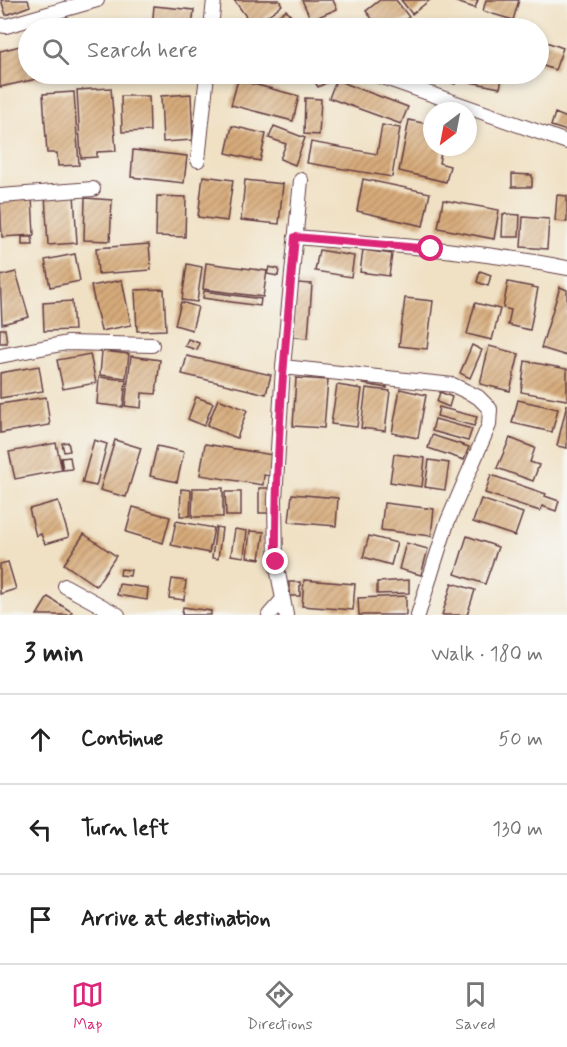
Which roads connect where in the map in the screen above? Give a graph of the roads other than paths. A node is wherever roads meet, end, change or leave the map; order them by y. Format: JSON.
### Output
{"nodes":[{"id":1,"x":97,"y":0,"type":"edge"},
{"id":2,"x":214,"y":0,"type":"edge"},
{"id":3,"x":34,"y":18,"type":"edge"},
{"id":4,"x":212,"y":18,"type":"edge"},
{"id":5,"x":18,"y":23,"type":"edge"},
{"id":6,"x":0,"y":26,"type":"edge"},
{"id":7,"x":206,"y":84,"type":"edge"},
{"id":8,"x":402,"y":84,"type":"edge"},
{"id":9,"x":567,"y":142,"type":"edge"},
{"id":10,"x":198,"y":160,"type":"dead end"},
{"id":11,"x":301,"y":180,"type":"dead end"},
{"id":12,"x":93,"y":189,"type":"dead end"},
{"id":13,"x":0,"y":196,"type":"edge"},
{"id":14,"x":295,"y":237,"type":"junction"},
{"id":15,"x":567,"y":268,"type":"edge"},
{"id":16,"x":152,"y":345,"type":"dead end"},
{"id":17,"x":0,"y":356,"type":"edge"},
{"id":18,"x":283,"y":367,"type":"junction"},
{"id":19,"x":65,"y":586,"type":"dead end"},
{"id":20,"x":283,"y":599,"type":"junction"},
{"id":21,"x":118,"y":615,"type":"edge"},
{"id":22,"x":270,"y":615,"type":"edge"},
{"id":23,"x":286,"y":615,"type":"edge"},
{"id":24,"x":418,"y":615,"type":"edge"}],
"edges":[{"from":1,"to":3,"type":"street"},
{"from":2,"to":4,"type":"street"},
{"from":5,"to":6,"type":"street"},
{"from":7,"to":10,"type":"street"},
{"from":8,"to":9,"type":"street"},
{"from":11,"to":14,"type":"street"},
{"from":12,"to":13,"type":"street"},
{"from":14,"to":15,"type":"street"},
{"from":14,"to":18,"type":"street"},
{"from":16,"to":17,"type":"street"},
{"from":18,"to":20,"type":"street"},
{"from":18,"to":24,"type":"street"},
{"from":19,"to":21,"type":"street"},
{"from":20,"to":22,"type":"street"},
{"from":20,"to":23,"type":"street"}]}
